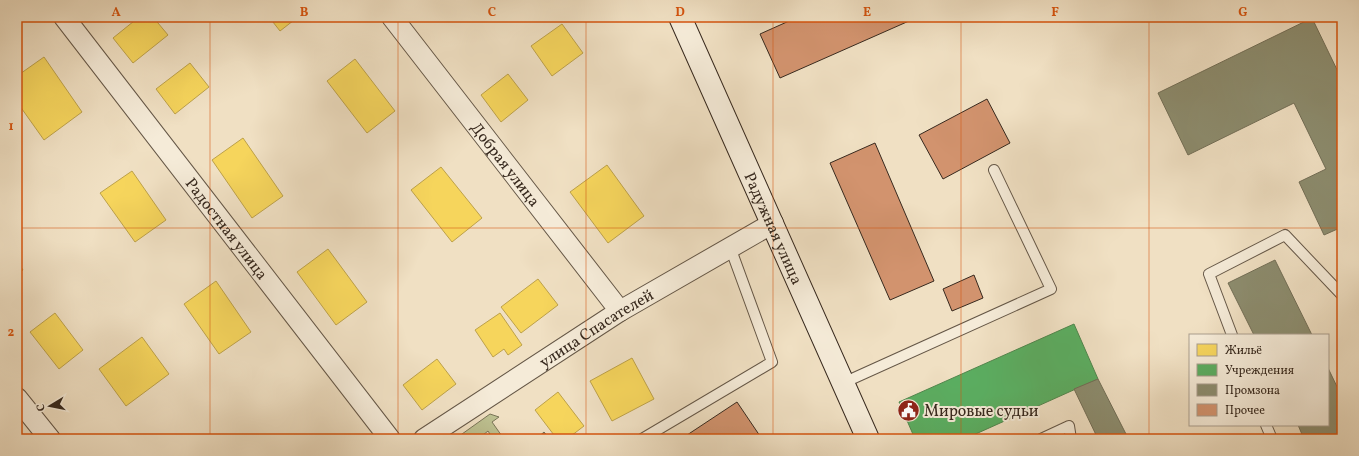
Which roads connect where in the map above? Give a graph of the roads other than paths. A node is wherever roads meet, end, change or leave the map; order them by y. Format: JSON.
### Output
{"nodes":[{"id":1,"x":64,"y":17,"type":"edge"},
{"id":2,"x":392,"y":17,"type":"edge"},
{"id":3,"x":680,"y":17,"type":"edge"},
{"id":4,"x":994,"y":170,"type":"dead end"},
{"id":5,"x":773,"y":223,"type":"junction"},
{"id":6,"x":730,"y":247,"type":"junction"},
{"id":7,"x":1342,"y":295,"type":"edge"},
{"id":8,"x":620,"y":311,"type":"junction"},
{"id":9,"x":1232,"y":334,"type":"edge"},
{"id":10,"x":843,"y":383,"type":"junction"},
{"id":11,"x":17,"y":398,"type":"edge"},
{"id":12,"x":1266,"y":426,"type":"edge"},
{"id":13,"x":44,"y":437,"type":"edge"},
{"id":14,"x":390,"y":439,"type":"edge"},
{"id":15,"x":424,"y":439,"type":"edge"},
{"id":16,"x":642,"y":439,"type":"edge"},
{"id":17,"x":868,"y":439,"type":"edge"},
{"id":18,"x":1041,"y":439,"type":"edge"},
{"id":19,"x":1070,"y":439,"type":"edge"},
{"id":20,"x":1272,"y":439,"type":"edge"}],
"edges":[{"from":1,"to":14,"type":"street","name":"Радостная улица"},
{"from":2,"to":8,"type":"street","name":"Добрая улица"},
{"from":3,"to":5,"type":"street","name":"Радужная улица"},
{"from":4,"to":10,"type":"lane"},
{"from":5,"to":6,"type":"street","name":"улица Спасателей"},
{"from":5,"to":10,"type":"street","name":"Радужная улица"},
{"from":6,"to":8,"type":"street","name":"улица Спасателей"},
{"from":6,"to":16,"type":"lane"},
{"from":7,"to":9,"type":"lane"},
{"from":8,"to":15,"type":"street","name":"улица Спасателей"},
{"from":10,"to":17,"type":"street","name":"Радужная улица"},
{"from":11,"to":13,"type":"street"},
{"from":12,"to":20,"type":"lane"},
{"from":18,"to":19,"type":"lane"}]}
